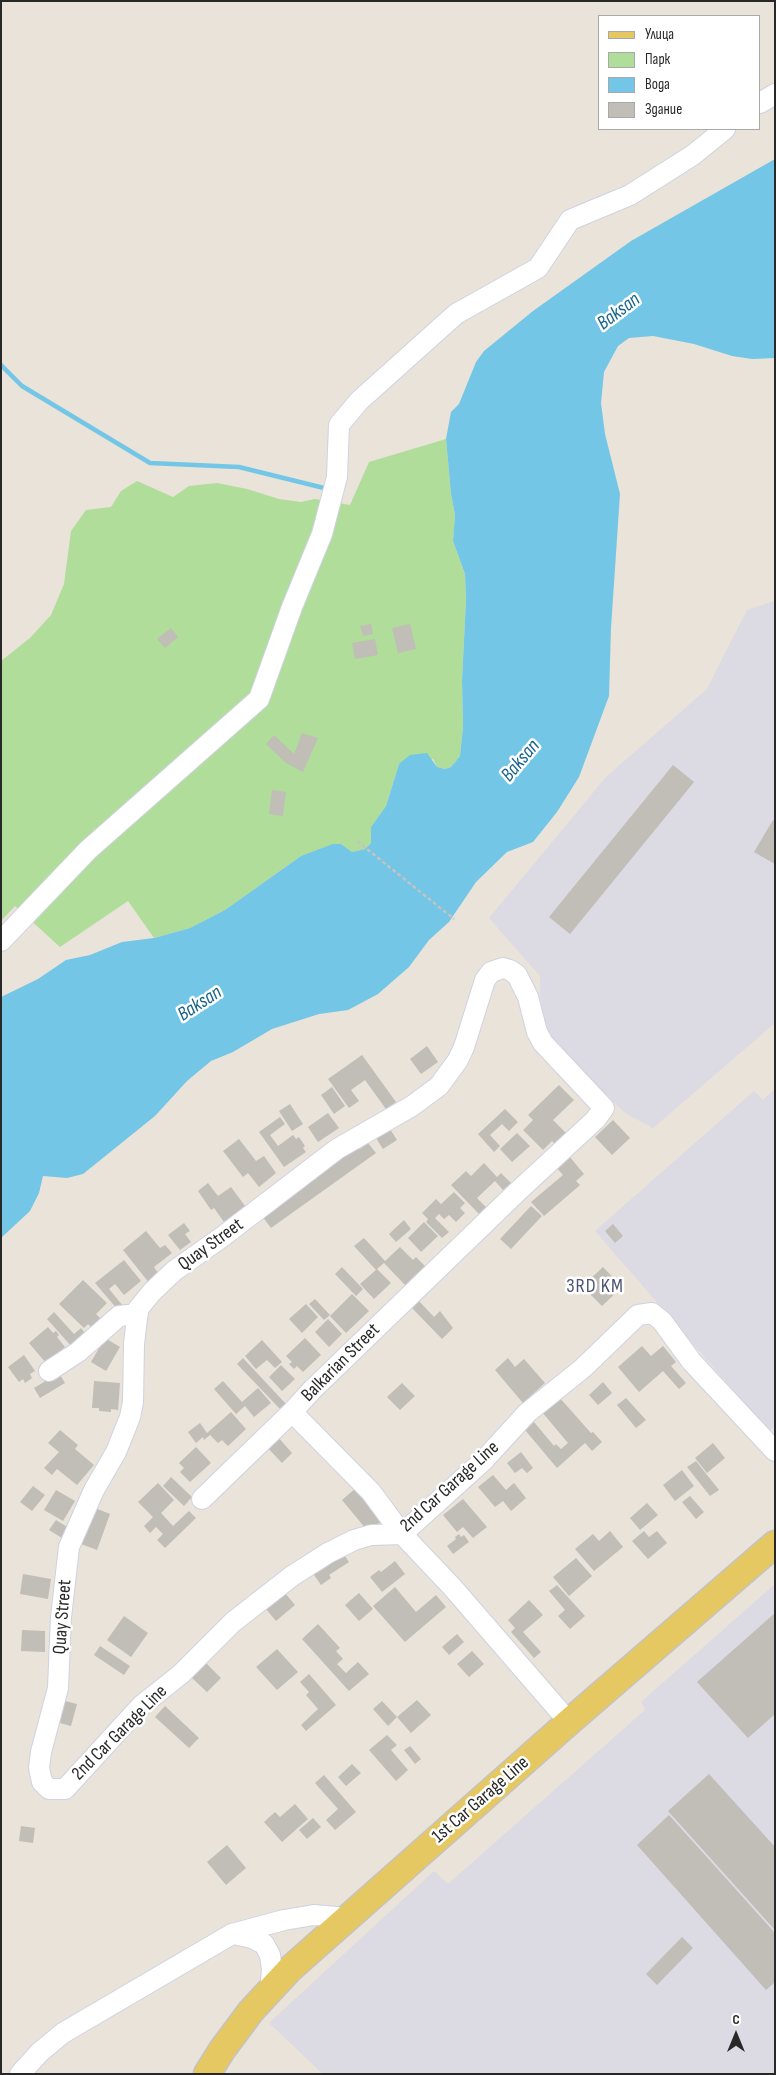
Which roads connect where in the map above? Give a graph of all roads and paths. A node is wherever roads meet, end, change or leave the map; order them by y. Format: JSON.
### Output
{"nodes":[{"id":1,"x":775,"y":94,"type":"edge"},
{"id":2,"x":761,"y":102,"type":"edge"},
{"id":3,"x":724,"y":130,"type":"edge"},
{"id":4,"x":357,"y":840,"type":"dead end"},
{"id":5,"x":454,"y":919,"type":"dead end"},
{"id":6,"x":1,"y":941,"type":"edge"},
{"id":7,"x":604,"y":1108,"type":"joint"},
{"id":8,"x":138,"y":1314,"type":"junction"},
{"id":9,"x":50,"y":1371,"type":"dead end"},
{"id":10,"x":292,"y":1412,"type":"junction"},
{"id":11,"x":775,"y":1451,"type":"edge"},
{"id":12,"x":202,"y":1499,"type":"dead end"},
{"id":13,"x":402,"y":1534,"type":"junction"},
{"id":14,"x":775,"y":1544,"type":"edge"},
{"id":15,"x":569,"y":1722,"type":"junction"},
{"id":16,"x":49,"y":1789,"type":"joint"},
{"id":17,"x":346,"y":1918,"type":"junction"},
{"id":18,"x":232,"y":1934,"type":"junction"},
{"id":19,"x":270,"y":1989,"type":"junction"},
{"id":20,"x":20,"y":2074,"type":"edge"},
{"id":21,"x":207,"y":2074,"type":"edge"}],
"edges":[{"from":1,"to":2,"type":"street"},
{"from":3,"to":6,"type":"street"},
{"from":4,"to":5,"type":"path"},
{"from":7,"to":8,"type":"street","name":"Quay Street"},
{"from":7,"to":10,"type":"street","name":"Balkarian Street"},
{"from":8,"to":9,"type":"street"},
{"from":8,"to":16,"type":"street","name":"Quay Street"},
{"from":10,"to":12,"type":"street"},
{"from":10,"to":13,"type":"street","name":"Balkarian Street"},
{"from":11,"to":13,"type":"street","name":"2nd Car Garage Line"},
{"from":13,"to":15,"type":"street","name":"Balkarian Street"},
{"from":13,"to":16,"type":"street","name":"2nd Car Garage Line"},
{"from":14,"to":15,"type":"main road","name":"1st Car Garage Line"},
{"from":15,"to":17,"type":"main road","name":"1st Car Garage Line"},
{"from":17,"to":18,"type":"street"},
{"from":17,"to":19,"type":"main road","name":"1st Car Garage Line"},
{"from":18,"to":19,"type":"street"},
{"from":18,"to":20,"type":"street"},
{"from":19,"to":21,"type":"main road","name":"1st Car Garage Line"}]}
